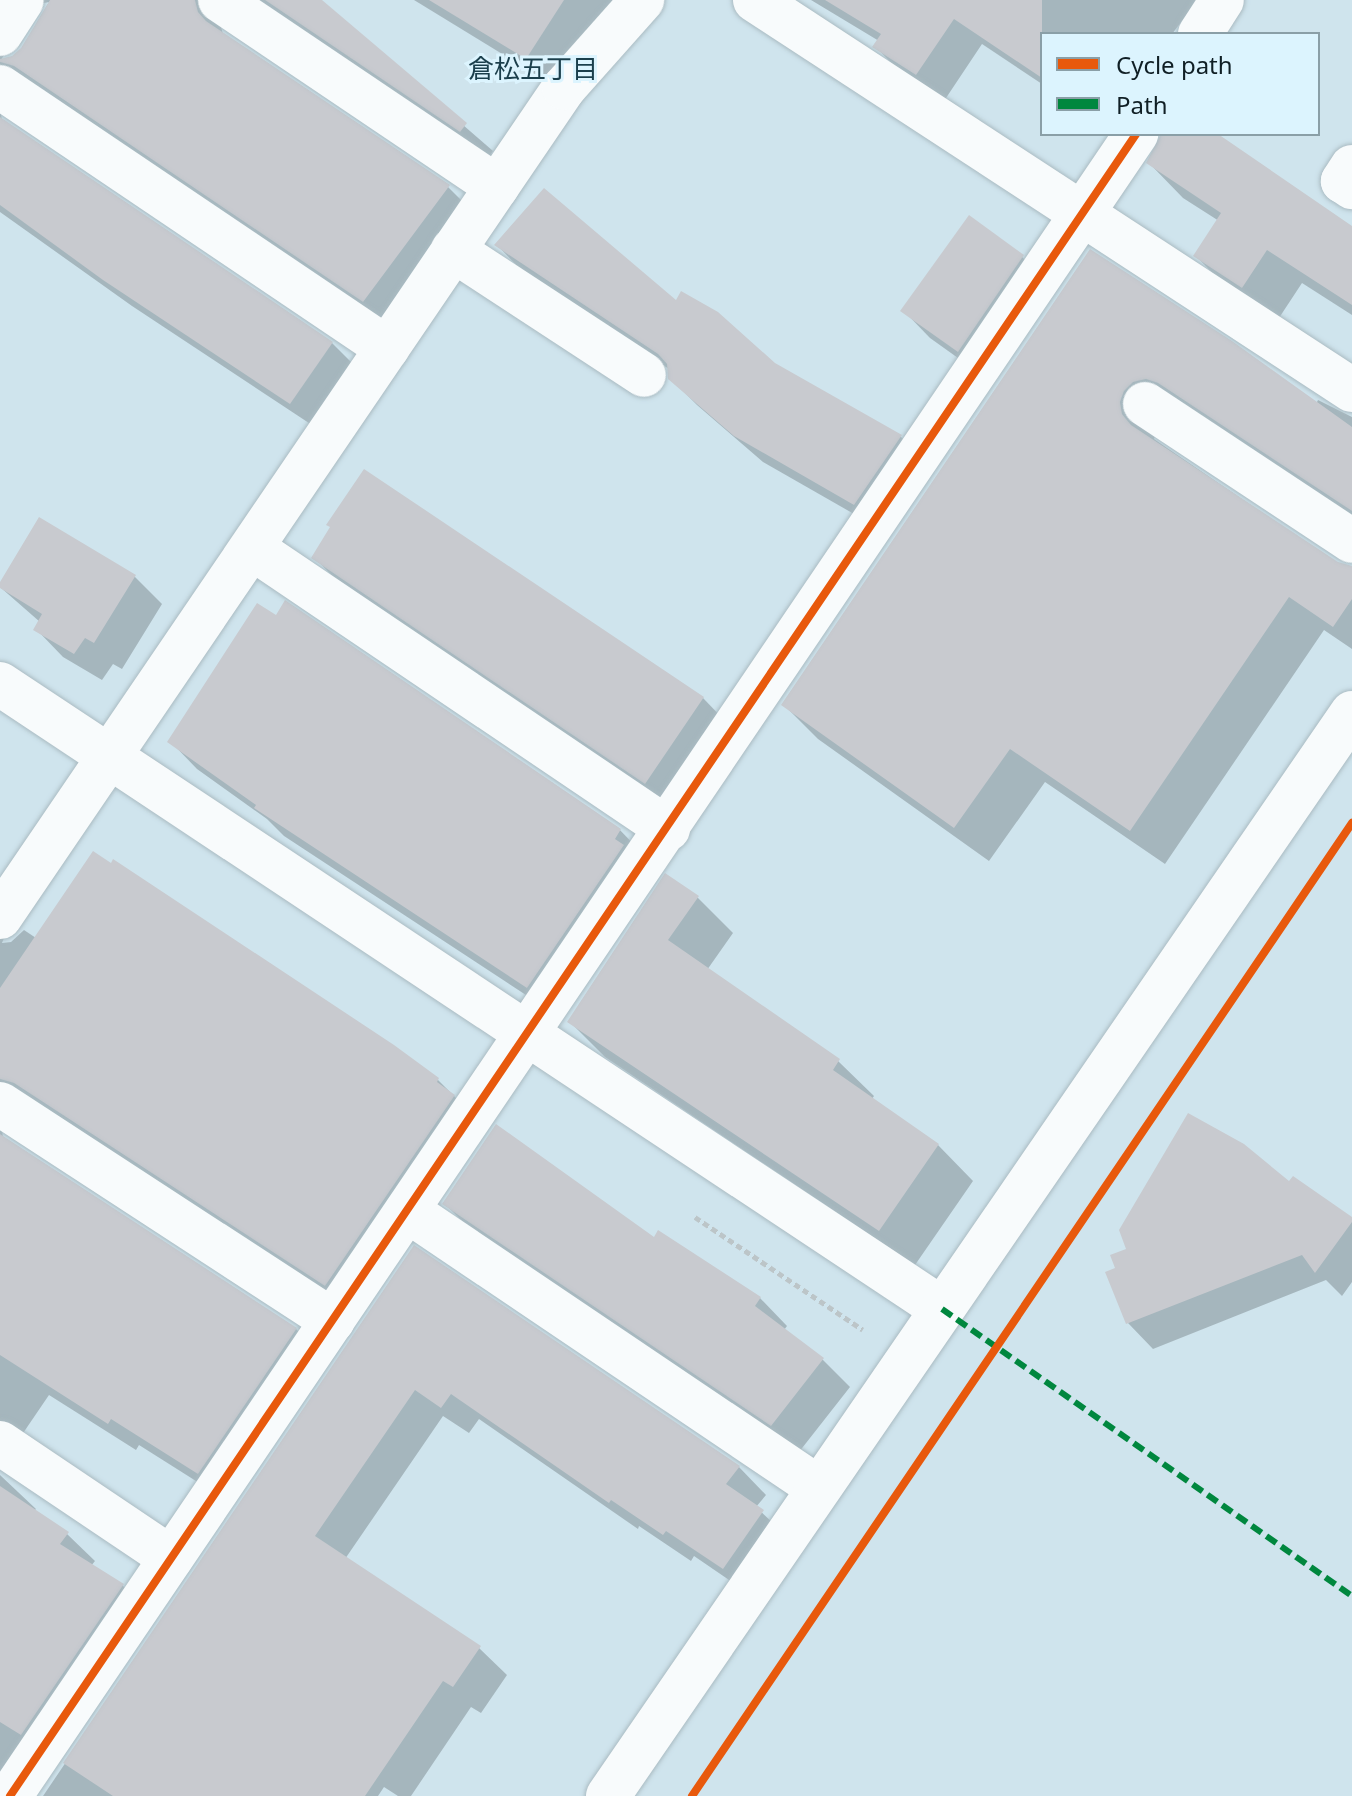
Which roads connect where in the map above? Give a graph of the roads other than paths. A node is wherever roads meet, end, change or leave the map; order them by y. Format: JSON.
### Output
{"nodes":[{"id":1,"x":22,"y":0,"type":"edge"},
{"id":2,"x":220,"y":0,"type":"edge"},
{"id":3,"x":642,"y":0,"type":"edge"},
{"id":4,"x":755,"y":0,"type":"edge"},
{"id":5,"x":1222,"y":0,"type":"edge"},
{"id":6,"x":1201,"y":32,"type":"edge"},
{"id":7,"x":0,"y":34,"type":"edge"},
{"id":8,"x":0,"y":87,"type":"edge"},
{"id":9,"x":1135,"y":136,"type":"edge"},
{"id":10,"x":1352,"y":167,"type":"edge"},
{"id":11,"x":497,"y":187,"type":"junction"},
{"id":12,"x":1352,"y":187,"type":"edge"},
{"id":13,"x":1084,"y":216,"type":"junction"},
{"id":14,"x":453,"y":250,"type":"junction"},
{"id":15,"x":387,"y":348,"type":"junction"},
{"id":16,"x":644,"y":375,"type":"dead end"},
{"id":17,"x":1352,"y":390,"type":"edge"},
{"id":18,"x":1145,"y":404,"type":"dead end"},
{"id":19,"x":1352,"y":541,"type":"edge"},
{"id":20,"x":252,"y":548,"type":"junction"},
{"id":21,"x":0,"y":684,"type":"edge"},
{"id":22,"x":1352,"y":713,"type":"edge"},
{"id":23,"x":109,"y":756,"type":"junction"},
{"id":24,"x":668,"y":829,"type":"junction"},
{"id":25,"x":0,"y":917,"type":"edge"},
{"id":26,"x":527,"y":1036,"type":"junction"},
{"id":27,"x":0,"y":1104,"type":"edge"},
{"id":28,"x":408,"y":1211,"type":"junction"},
{"id":29,"x":942,"y":1309,"type":"junction"},
{"id":30,"x":333,"y":1321,"type":"junction"},
{"id":31,"x":0,"y":1443,"type":"edge"},
{"id":32,"x":818,"y":1488,"type":"junction"},
{"id":33,"x":171,"y":1558,"type":"junction"},
{"id":34,"x":10,"y":1796,"type":"edge"},
{"id":35,"x":608,"y":1796,"type":"edge"}],
"edges":[{"from":1,"to":7,"type":"street"},
{"from":2,"to":11,"type":"street"},
{"from":3,"to":11,"type":"street"},
{"from":4,"to":13,"type":"street"},
{"from":5,"to":6,"type":"street"},
{"from":8,"to":15,"type":"street"},
{"from":9,"to":13,"type":"street"},
{"from":10,"to":12,"type":"street"},
{"from":11,"to":14,"type":"street"},
{"from":13,"to":17,"type":"street"},
{"from":13,"to":24,"type":"street"},
{"from":14,"to":15,"type":"street"},
{"from":14,"to":16,"type":"street"},
{"from":15,"to":20,"type":"street"},
{"from":18,"to":19,"type":"street"},
{"from":20,"to":23,"type":"street"},
{"from":20,"to":24,"type":"street"},
{"from":21,"to":23,"type":"street"},
{"from":22,"to":29,"type":"street"},
{"from":23,"to":25,"type":"street"},
{"from":23,"to":26,"type":"street"},
{"from":24,"to":26,"type":"street"},
{"from":26,"to":28,"type":"street"},
{"from":26,"to":29,"type":"street"},
{"from":27,"to":30,"type":"street"},
{"from":28,"to":30,"type":"street"},
{"from":28,"to":32,"type":"street"},
{"from":29,"to":32,"type":"street"},
{"from":30,"to":33,"type":"street"},
{"from":31,"to":33,"type":"street"},
{"from":32,"to":35,"type":"street"},
{"from":33,"to":34,"type":"street"}]}
